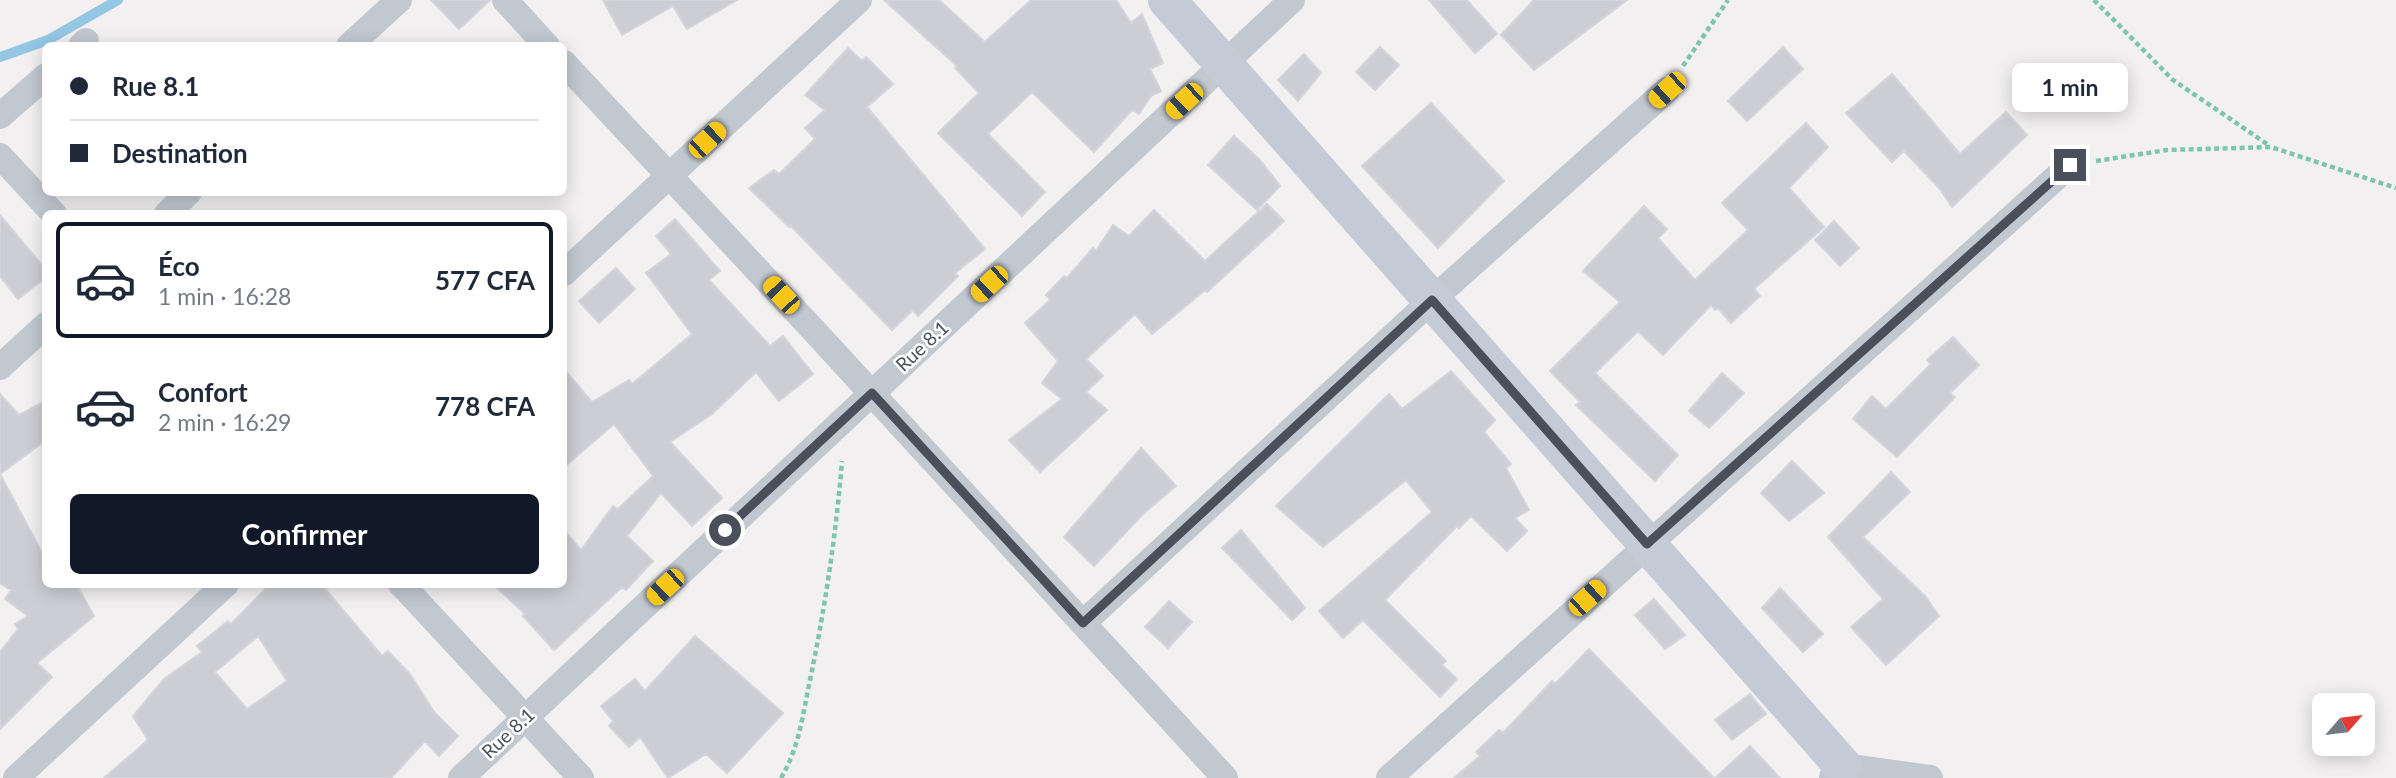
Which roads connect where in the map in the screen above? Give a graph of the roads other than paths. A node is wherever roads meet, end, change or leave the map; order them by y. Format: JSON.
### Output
{"nodes":[{"id":1,"x":399,"y":0,"type":"edge"},
{"id":2,"x":505,"y":0,"type":"edge"},
{"id":3,"x":859,"y":0,"type":"edge"},
{"id":4,"x":1167,"y":0,"type":"edge"},
{"id":5,"x":1292,"y":0,"type":"edge"},
{"id":6,"x":353,"y":42,"type":"edge"},
{"id":7,"x":543,"y":42,"type":"edge"},
{"id":8,"x":1223,"y":64,"type":"junction"},
{"id":9,"x":567,"y":66,"type":"edge"},
{"id":10,"x":42,"y":79,"type":"edge"},
{"id":11,"x":1667,"y":90,"type":"road end"},
{"id":12,"x":0,"y":116,"type":"edge"},
{"id":13,"x":0,"y":156,"type":"edge"},
{"id":14,"x":2070,"y":165,"type":"road end"},
{"id":15,"x":669,"y":176,"type":"junction"},
{"id":16,"x":186,"y":196,"type":"edge"},
{"id":17,"x":50,"y":210,"type":"edge"},
{"id":18,"x":171,"y":210,"type":"edge"},
{"id":19,"x":567,"y":270,"type":"edge"},
{"id":20,"x":1432,"y":300,"type":"junction"},
{"id":21,"x":42,"y":329,"type":"edge"},
{"id":22,"x":0,"y":367,"type":"edge"},
{"id":23,"x":872,"y":393,"type":"junction"},
{"id":24,"x":1647,"y":544,"type":"junction"},
{"id":25,"x":222,"y":588,"type":"edge"},
{"id":26,"x":405,"y":588,"type":"edge"},
{"id":27,"x":1083,"y":623,"type":"junction"},
{"id":28,"x":525,"y":718,"type":"junction"},
{"id":29,"x":1837,"y":772,"type":"edge"},
{"id":30,"x":16,"y":778,"type":"edge"},
{"id":31,"x":461,"y":778,"type":"edge"},
{"id":32,"x":581,"y":778,"type":"edge"},
{"id":33,"x":1225,"y":778,"type":"edge"},
{"id":34,"x":1389,"y":778,"type":"edge"},
{"id":35,"x":1930,"y":778,"type":"edge"}],
"edges":[{"from":1,"to":6,"type":"street"},
{"from":2,"to":7,"type":"street"},
{"from":3,"to":15,"type":"street"},
{"from":4,"to":8,"type":"street"},
{"from":5,"to":8,"type":"street","name":"Rue 8.1"},
{"from":8,"to":20,"type":"street"},
{"from":8,"to":23,"type":"street","name":"Rue 8.1"},
{"from":9,"to":15,"type":"street"},
{"from":10,"to":12,"type":"street"},
{"from":11,"to":20,"type":"street"},
{"from":13,"to":17,"type":"street"},
{"from":14,"to":24,"type":"street"},
{"from":15,"to":19,"type":"street"},
{"from":15,"to":23,"type":"street"},
{"from":16,"to":18,"type":"street"},
{"from":20,"to":24,"type":"street"},
{"from":20,"to":27,"type":"street"},
{"from":21,"to":22,"type":"street"},
{"from":23,"to":27,"type":"street"},
{"from":23,"to":28,"type":"street","name":"Rue 8.1"},
{"from":24,"to":29,"type":"street"},
{"from":24,"to":34,"type":"street"},
{"from":25,"to":30,"type":"street"},
{"from":26,"to":28,"type":"street"},
{"from":27,"to":33,"type":"street"},
{"from":28,"to":31,"type":"street","name":"Rue 8.1"},
{"from":28,"to":32,"type":"street"},
{"from":29,"to":35,"type":"street"}]}
